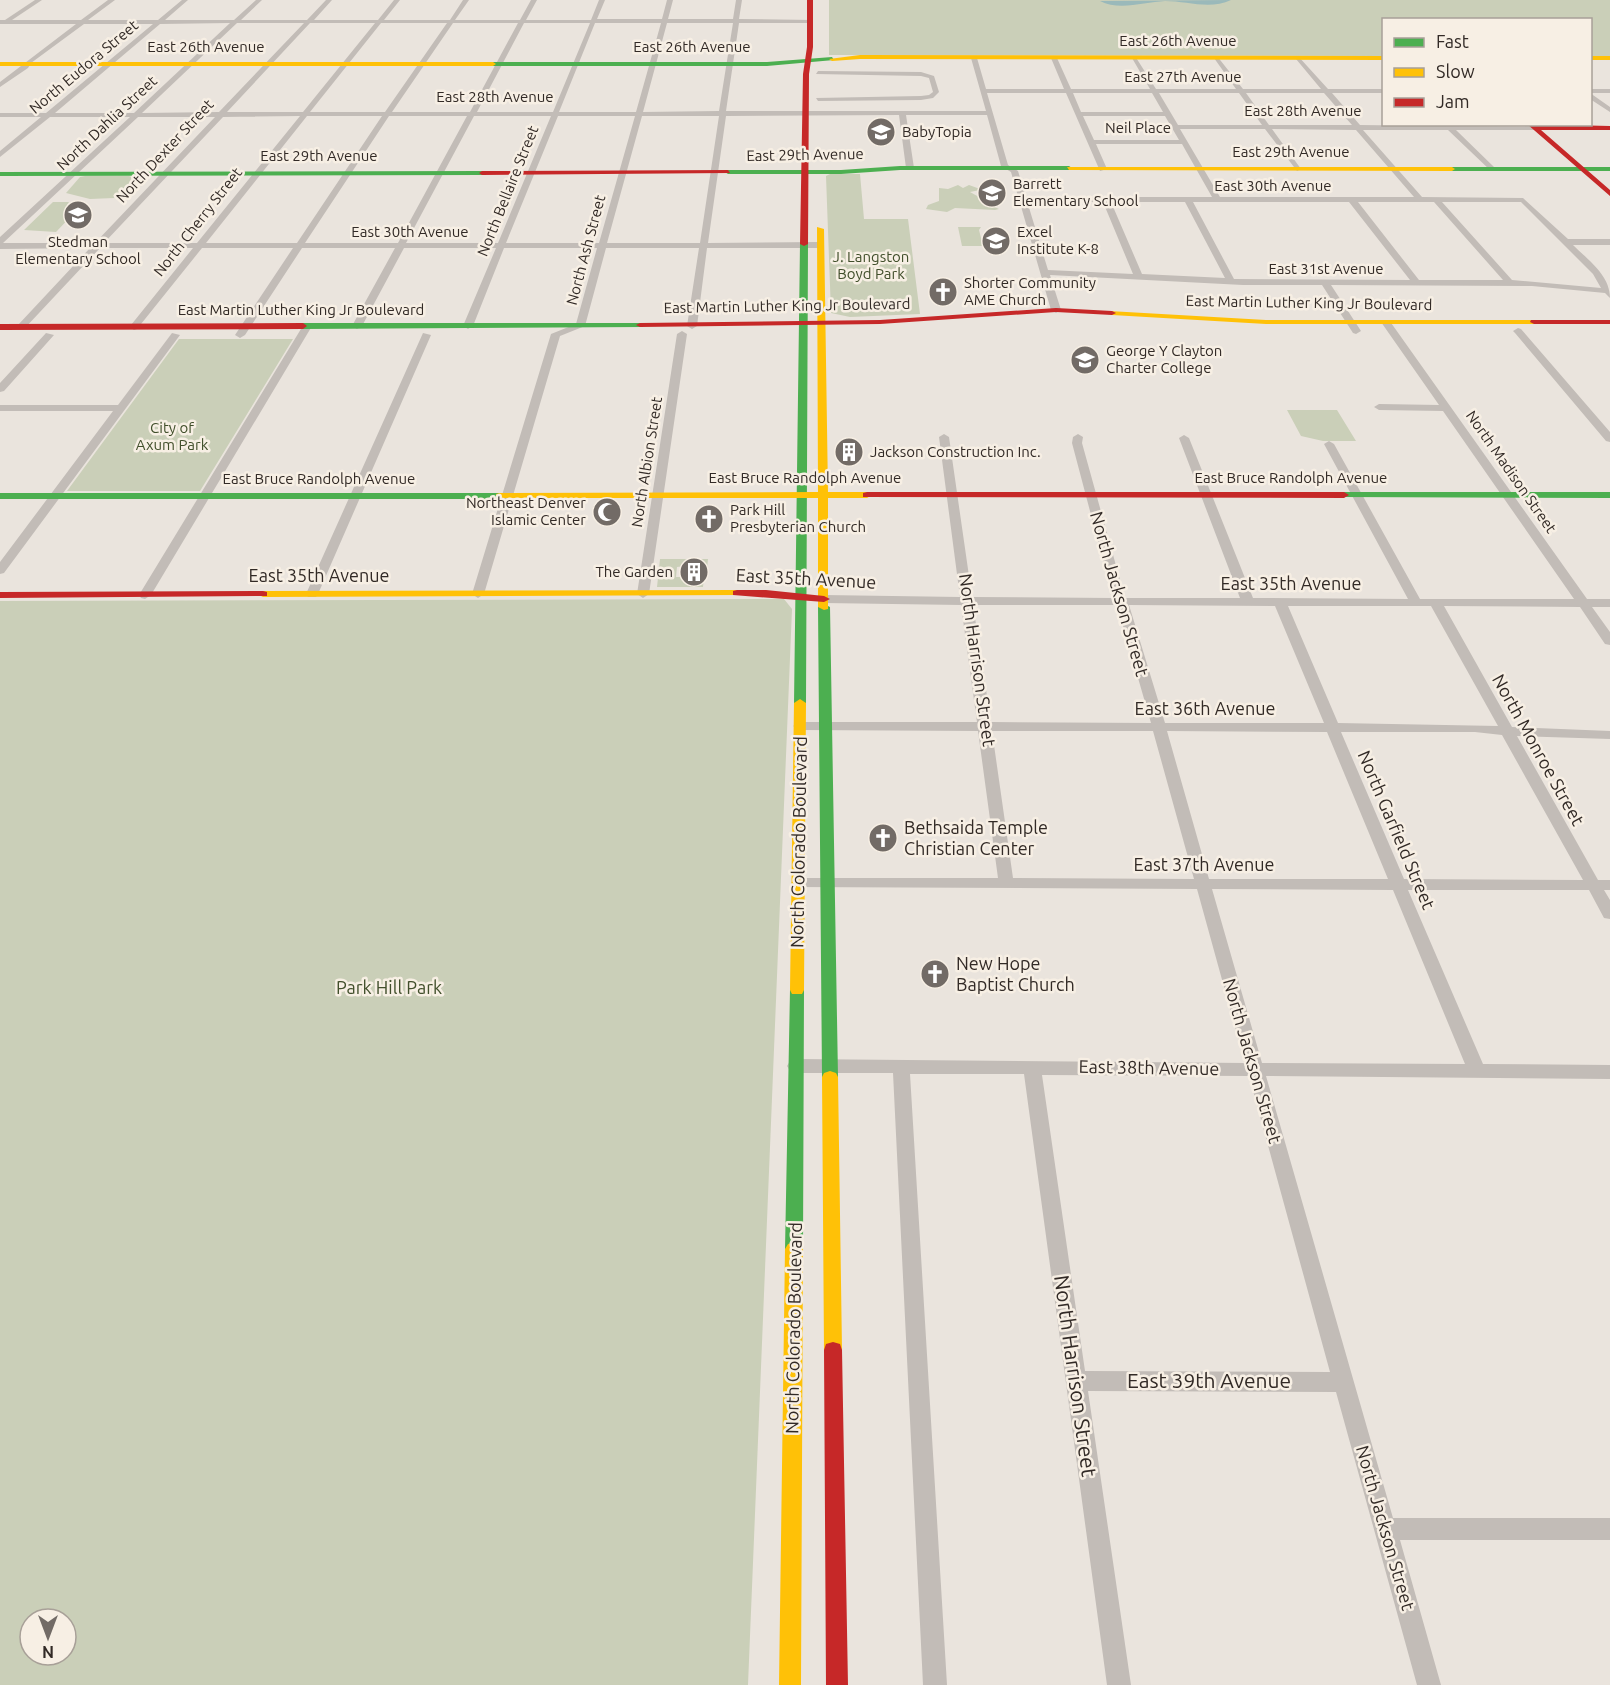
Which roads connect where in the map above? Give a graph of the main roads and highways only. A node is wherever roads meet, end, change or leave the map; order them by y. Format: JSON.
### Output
{"nodes":[{"id":1,"x":810,"y":0,"type":"edge"},
{"id":2,"x":821,"y":0,"type":"edge"},
{"id":3,"x":1592,"y":58,"type":"edge"},
{"id":4,"x":1610,"y":58,"type":"edge"},
{"id":5,"x":1382,"y":59,"type":"edge"},
{"id":6,"x":0,"y":64,"type":"edge"},
{"id":7,"x":814,"y":65,"type":"junction"},
{"id":8,"x":812,"y":113,"type":"junction"},
{"id":9,"x":1532,"y":126,"type":"edge"},
{"id":10,"x":1610,"y":128,"type":"edge"},
{"id":11,"x":1582,"y":169,"type":"junction"},
{"id":12,"x":1610,"y":169,"type":"edge"},
{"id":13,"x":0,"y":174,"type":"edge"},
{"id":14,"x":815,"y":176,"type":"junction"},
{"id":15,"x":1610,"y":194,"type":"edge"},
{"id":16,"x":820,"y":214,"type":"dead end"},
{"id":17,"x":821,"y":307,"type":"junction"},
{"id":18,"x":928,"y":319,"type":"junction"},
{"id":19,"x":1610,"y":322,"type":"edge"},
{"id":20,"x":804,"y":324,"type":"junction"},
{"id":21,"x":1353,"y":326,"type":"junction"},
{"id":22,"x":1390,"y":326,"type":"junction"},
{"id":23,"x":0,"y":327,"type":"edge"},
{"id":24,"x":821,"y":328,"type":"junction"},
{"id":25,"x":305,"y":330,"type":"junction"},
{"id":26,"x":687,"y":330,"type":"junction"},
{"id":27,"x":243,"y":331,"type":"junction"},
{"id":28,"x":1610,"y":332,"type":"edge"},
{"id":29,"x":0,"y":335,"type":"edge"},
{"id":30,"x":802,"y":494,"type":"junction"},
{"id":31,"x":823,"y":494,"type":"junction"},
{"id":32,"x":1610,"y":495,"type":"edge"},
{"id":33,"x":0,"y":496,"type":"edge"},
{"id":34,"x":0,"y":595,"type":"edge"},
{"id":35,"x":801,"y":595,"type":"junction"},
{"id":36,"x":824,"y":599,"type":"junction"},
{"id":37,"x":790,"y":1685,"type":"edge"},
{"id":38,"x":837,"y":1685,"type":"edge"}],
"edges":[{"from":1,"to":7,"type":"main road","name":"North Colorado Boulevard"},
{"from":2,"to":7,"type":"main road","name":"North Colorado Boulevard"},
{"from":3,"to":4,"type":"main road"},
{"from":5,"to":7,"type":"main road","name":"East 26th Avenue"},
{"from":6,"to":7,"type":"main road","name":"East 26th Avenue"},
{"from":7,"to":8,"type":"main road","name":"North Colorado Boulevard"},
{"from":7,"to":8,"type":"main road","name":"North Colorado Boulevard"},
{"from":8,"to":14,"type":"main road","name":"North Colorado Boulevard"},
{"from":9,"to":10,"type":"main road","name":"East 28th Avenue"},
{"from":9,"to":11,"type":"main road"},
{"from":11,"to":12,"type":"main road","name":"East 29th Avenue"},
{"from":11,"to":14,"type":"main road","name":"East 29th Avenue"},
{"from":11,"to":15,"type":"main road"},
{"from":13,"to":14,"type":"main road","name":"East 29th Avenue"},
{"from":14,"to":20,"type":"main road","name":"North Colorado Boulevard"},
{"from":16,"to":17,"type":"main road","name":"North Colorado Boulevard"},
{"from":17,"to":18,"type":"main road"},
{"from":17,"to":24,"type":"main road","name":"North Colorado Boulevard"},
{"from":18,"to":21,"type":"main road","name":"East Martin Luther King Jr Boulevard"},
{"from":18,"to":24,"type":"main road","name":"East Martin Luther King Jr Boulevard"},
{"from":19,"to":22,"type":"main road","name":"East Martin Luther King Jr Boulevard"},
{"from":20,"to":24,"type":"main road","name":"East Martin Luther King Jr Boulevard"},
{"from":20,"to":26,"type":"main road","name":"East Martin Luther King Jr Boulevard"},
{"from":20,"to":26,"type":"main road","name":"East Martin Luther King Jr Boulevard"},
{"from":20,"to":30,"type":"main road","name":"North Colorado Boulevard"},
{"from":21,"to":22,"type":"main road","name":"East Martin Luther King Jr Boulevard"},
{"from":21,"to":24,"type":"main road","name":"East Martin Luther King Jr Boulevard"},
{"from":22,"to":28,"type":"main road","name":"East Martin Luther King Jr Boulevard"},
{"from":23,"to":27,"type":"main road","name":"East Martin Luther King Jr Boulevard"},
{"from":24,"to":31,"type":"main road","name":"North Colorado Boulevard"},
{"from":25,"to":26,"type":"main road","name":"East Martin Luther King Jr Boulevard"},
{"from":25,"to":26,"type":"main road","name":"East Martin Luther King Jr Boulevard"},
{"from":25,"to":27,"type":"main road","name":"East Martin Luther King Jr Boulevard"},
{"from":27,"to":29,"type":"main road","name":"East Martin Luther King Jr Boulevard"},
{"from":30,"to":31,"type":"main road","name":"East Bruce Randolph Avenue"},
{"from":30,"to":33,"type":"main road","name":"East Bruce Randolph Avenue"},
{"from":30,"to":35,"type":"main road","name":"North Colorado Boulevard"},
{"from":31,"to":32,"type":"main road","name":"East Bruce Randolph Avenue"},
{"from":31,"to":36,"type":"main road","name":"North Colorado Boulevard"},
{"from":34,"to":35,"type":"main road","name":"East 35th Avenue"},
{"from":35,"to":36,"type":"main road","name":"East 35th Avenue"},
{"from":35,"to":37,"type":"main road","name":"North Colorado Boulevard"},
{"from":36,"to":38,"type":"main road","name":"North Colorado Boulevard"}]}
